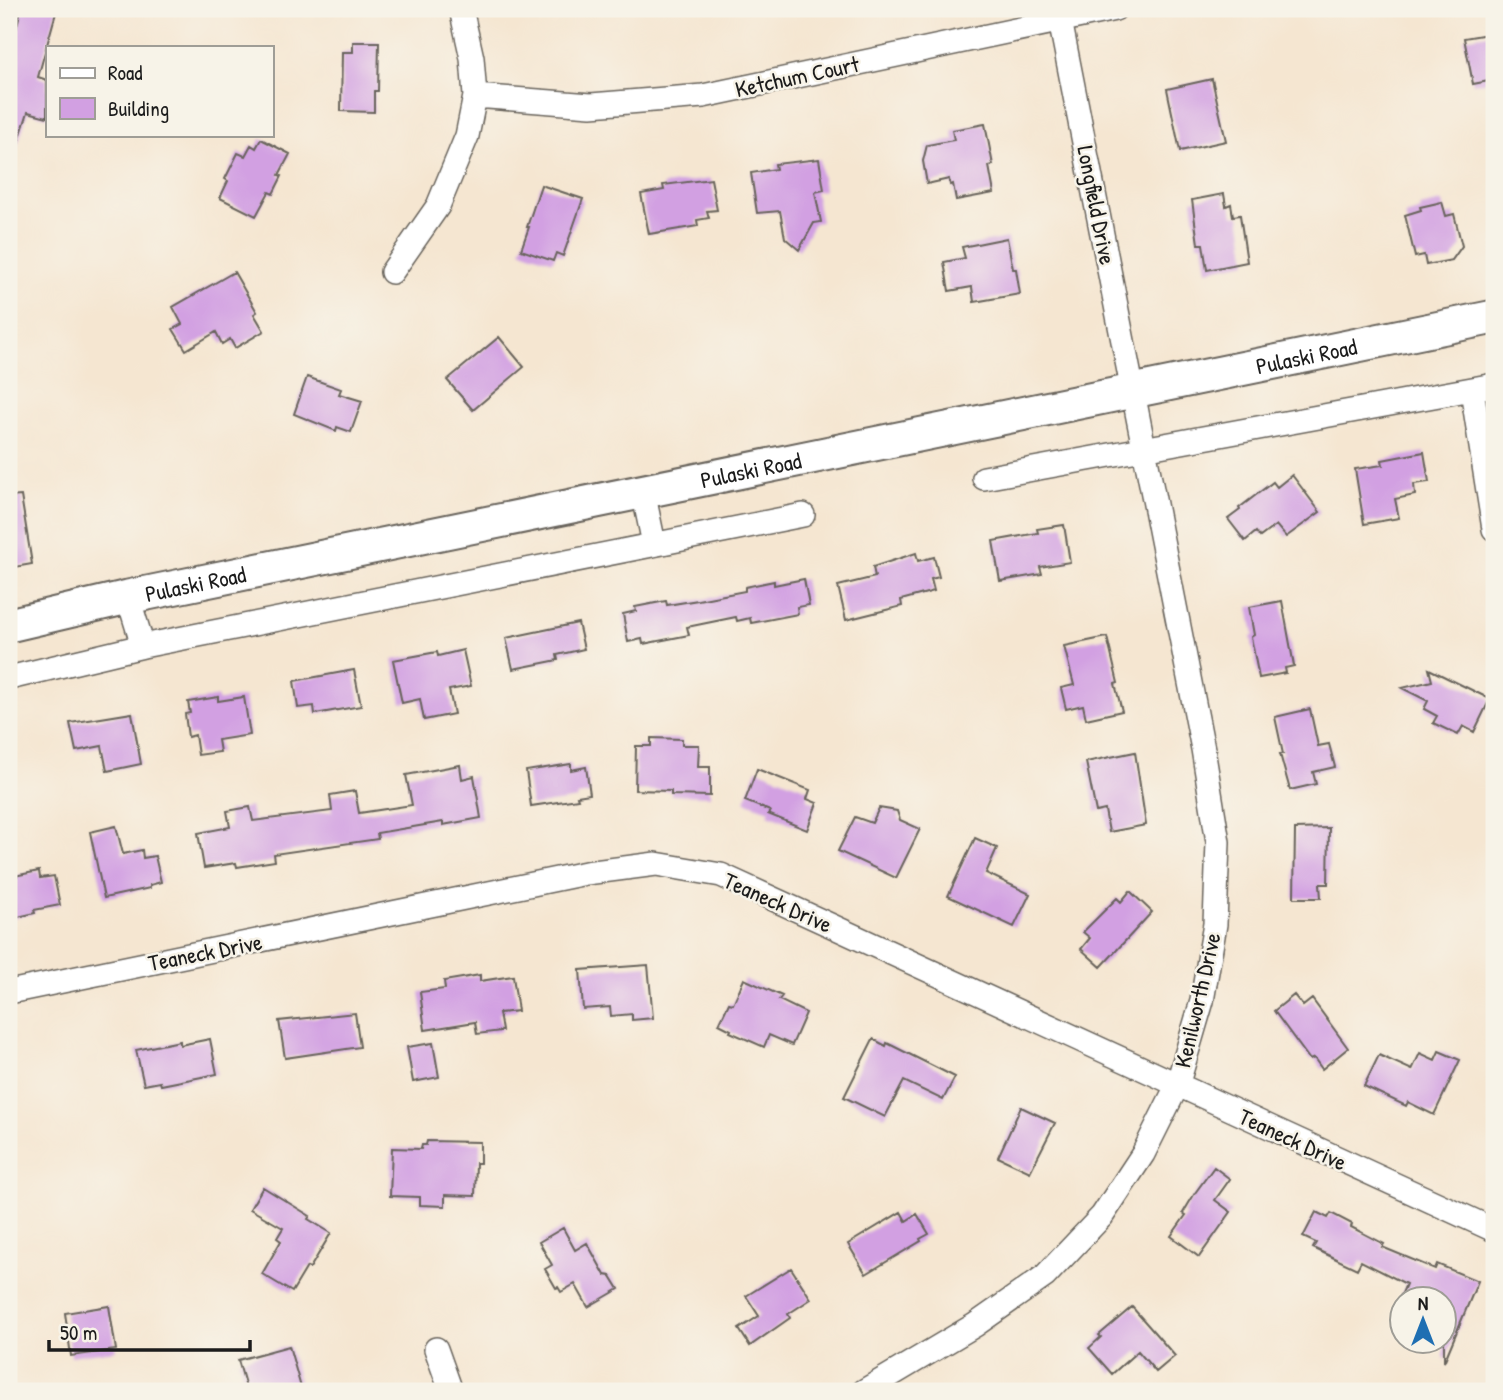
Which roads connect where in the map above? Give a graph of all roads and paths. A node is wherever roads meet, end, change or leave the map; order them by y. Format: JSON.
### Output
{"nodes":[{"id":1,"x":461,"y":9,"type":"edge"},
{"id":2,"x":1115,"y":9,"type":"edge"},
{"id":3,"x":1060,"y":20,"type":"junction"},
{"id":4,"x":475,"y":96,"type":"junction"},
{"id":5,"x":392,"y":272,"type":"dead end"},
{"id":6,"x":1494,"y":317,"type":"edge"},
{"id":7,"x":1483,"y":387,"type":"edge"},
{"id":8,"x":1134,"y":389,"type":"junction"},
{"id":9,"x":1145,"y":448,"type":"junction"},
{"id":10,"x":984,"y":478,"type":"dead end"},
{"id":11,"x":643,"y":491,"type":"junction"},
{"id":12,"x":803,"y":515,"type":"dead end"},
{"id":13,"x":1494,"y":529,"type":"edge"},
{"id":14,"x":654,"y":544,"type":"junction"},
{"id":15,"x":128,"y":597,"type":"junction"},
{"id":16,"x":9,"y":625,"type":"edge"},
{"id":17,"x":143,"y":646,"type":"junction"},
{"id":18,"x":9,"y":678,"type":"edge"},
{"id":19,"x":9,"y":992,"type":"edge"},
{"id":20,"x":1177,"y":1086,"type":"junction"},
{"id":21,"x":1494,"y":1230,"type":"edge"},
{"id":22,"x":436,"y":1349,"type":"dead end"},
{"id":23,"x":451,"y":1391,"type":"edge"},
{"id":24,"x":863,"y":1391,"type":"edge"}],
"edges":[{"from":1,"to":4,"type":"street"},
{"from":2,"to":3,"type":"street","name":"Ketchum Court"},
{"from":3,"to":4,"type":"street","name":"Ketchum Court"},
{"from":3,"to":8,"type":"street","name":"Longfield Drive"},
{"from":4,"to":5,"type":"street"},
{"from":6,"to":8,"type":"main road","name":"Pulaski Road"},
{"from":7,"to":9,"type":"street"},
{"from":7,"to":13,"type":"street"},
{"from":8,"to":9,"type":"street","name":"Kenilworth Drive"},
{"from":8,"to":11,"type":"main road","name":"Pulaski Road"},
{"from":9,"to":10,"type":"street"},
{"from":9,"to":20,"type":"street","name":"Kenilworth Drive"},
{"from":11,"to":14,"type":"street"},
{"from":11,"to":15,"type":"main road","name":"Pulaski Road"},
{"from":12,"to":14,"type":"street"},
{"from":14,"to":17,"type":"street"},
{"from":15,"to":16,"type":"main road","name":"Pulaski Road"},
{"from":15,"to":17,"type":"street"},
{"from":17,"to":18,"type":"street"},
{"from":19,"to":20,"type":"street","name":"Teaneck Drive"},
{"from":20,"to":21,"type":"street","name":"Teaneck Drive"},
{"from":20,"to":24,"type":"street","name":"Kenilworth Drive"},
{"from":22,"to":23,"type":"street"}]}
